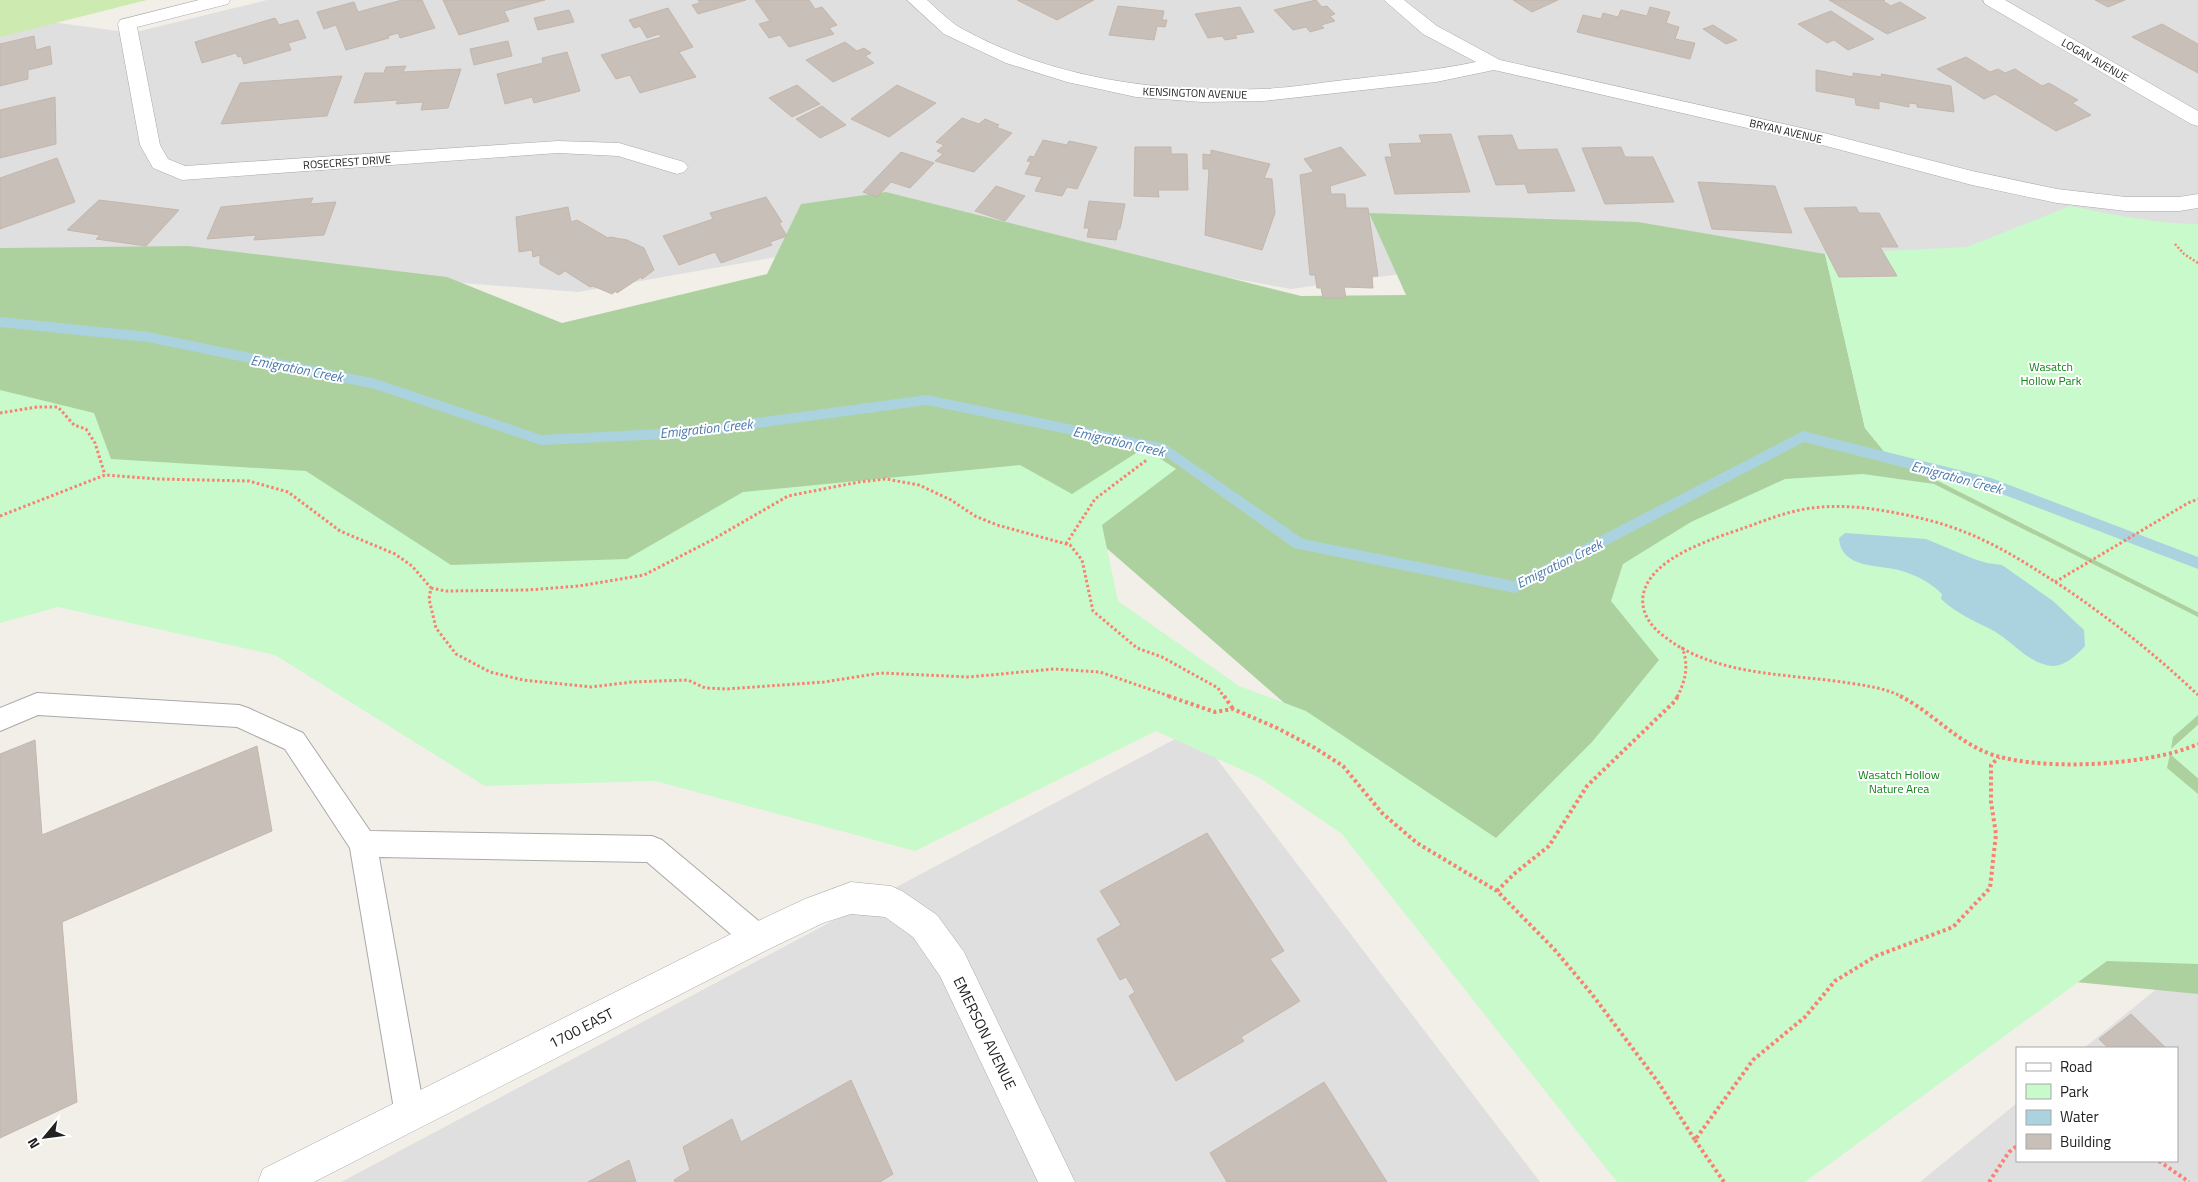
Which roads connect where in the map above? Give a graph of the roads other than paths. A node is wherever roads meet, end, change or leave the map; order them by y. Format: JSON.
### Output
{"nodes":[{"id":1,"x":221,"y":0,"type":"edge"},
{"id":2,"x":916,"y":0,"type":"edge"},
{"id":3,"x":1393,"y":0,"type":"edge"},
{"id":4,"x":1992,"y":0,"type":"edge"},
{"id":5,"x":1494,"y":64,"type":"junction"},
{"id":6,"x":2198,"y":120,"type":"edge"},
{"id":7,"x":677,"y":167,"type":"dead end"},
{"id":8,"x":2198,"y":202,"type":"edge"},
{"id":9,"x":0,"y":720,"type":"edge"},
{"id":10,"x":363,"y":844,"type":"junction"},
{"id":11,"x":891,"y":902,"type":"joint"},
{"id":12,"x":757,"y":938,"type":"junction"},
{"id":13,"x":410,"y":1115,"type":"junction"},
{"id":14,"x":276,"y":1182,"type":"edge"},
{"id":15,"x":1057,"y":1182,"type":"edge"}],
"edges":[{"from":1,"to":7,"type":"street","name":"ROSECREST DRIVE"},
{"from":2,"to":5,"type":"street","name":"KENSINGTON AVENUE"},
{"from":3,"to":5,"type":"street","name":"BRYAN AVENUE"},
{"from":4,"to":6,"type":"street","name":"LOGAN AVENUE"},
{"from":5,"to":8,"type":"street","name":"BRYAN AVENUE"},
{"from":9,"to":10,"type":"lane"},
{"from":10,"to":12,"type":"lane"},
{"from":10,"to":13,"type":"lane"},
{"from":11,"to":12,"type":"street","name":"1700 EAST"},
{"from":11,"to":15,"type":"street","name":"EMERSON AVENUE"},
{"from":12,"to":13,"type":"street","name":"1700 EAST"},
{"from":13,"to":14,"type":"street","name":"1700 EAST"}]}
